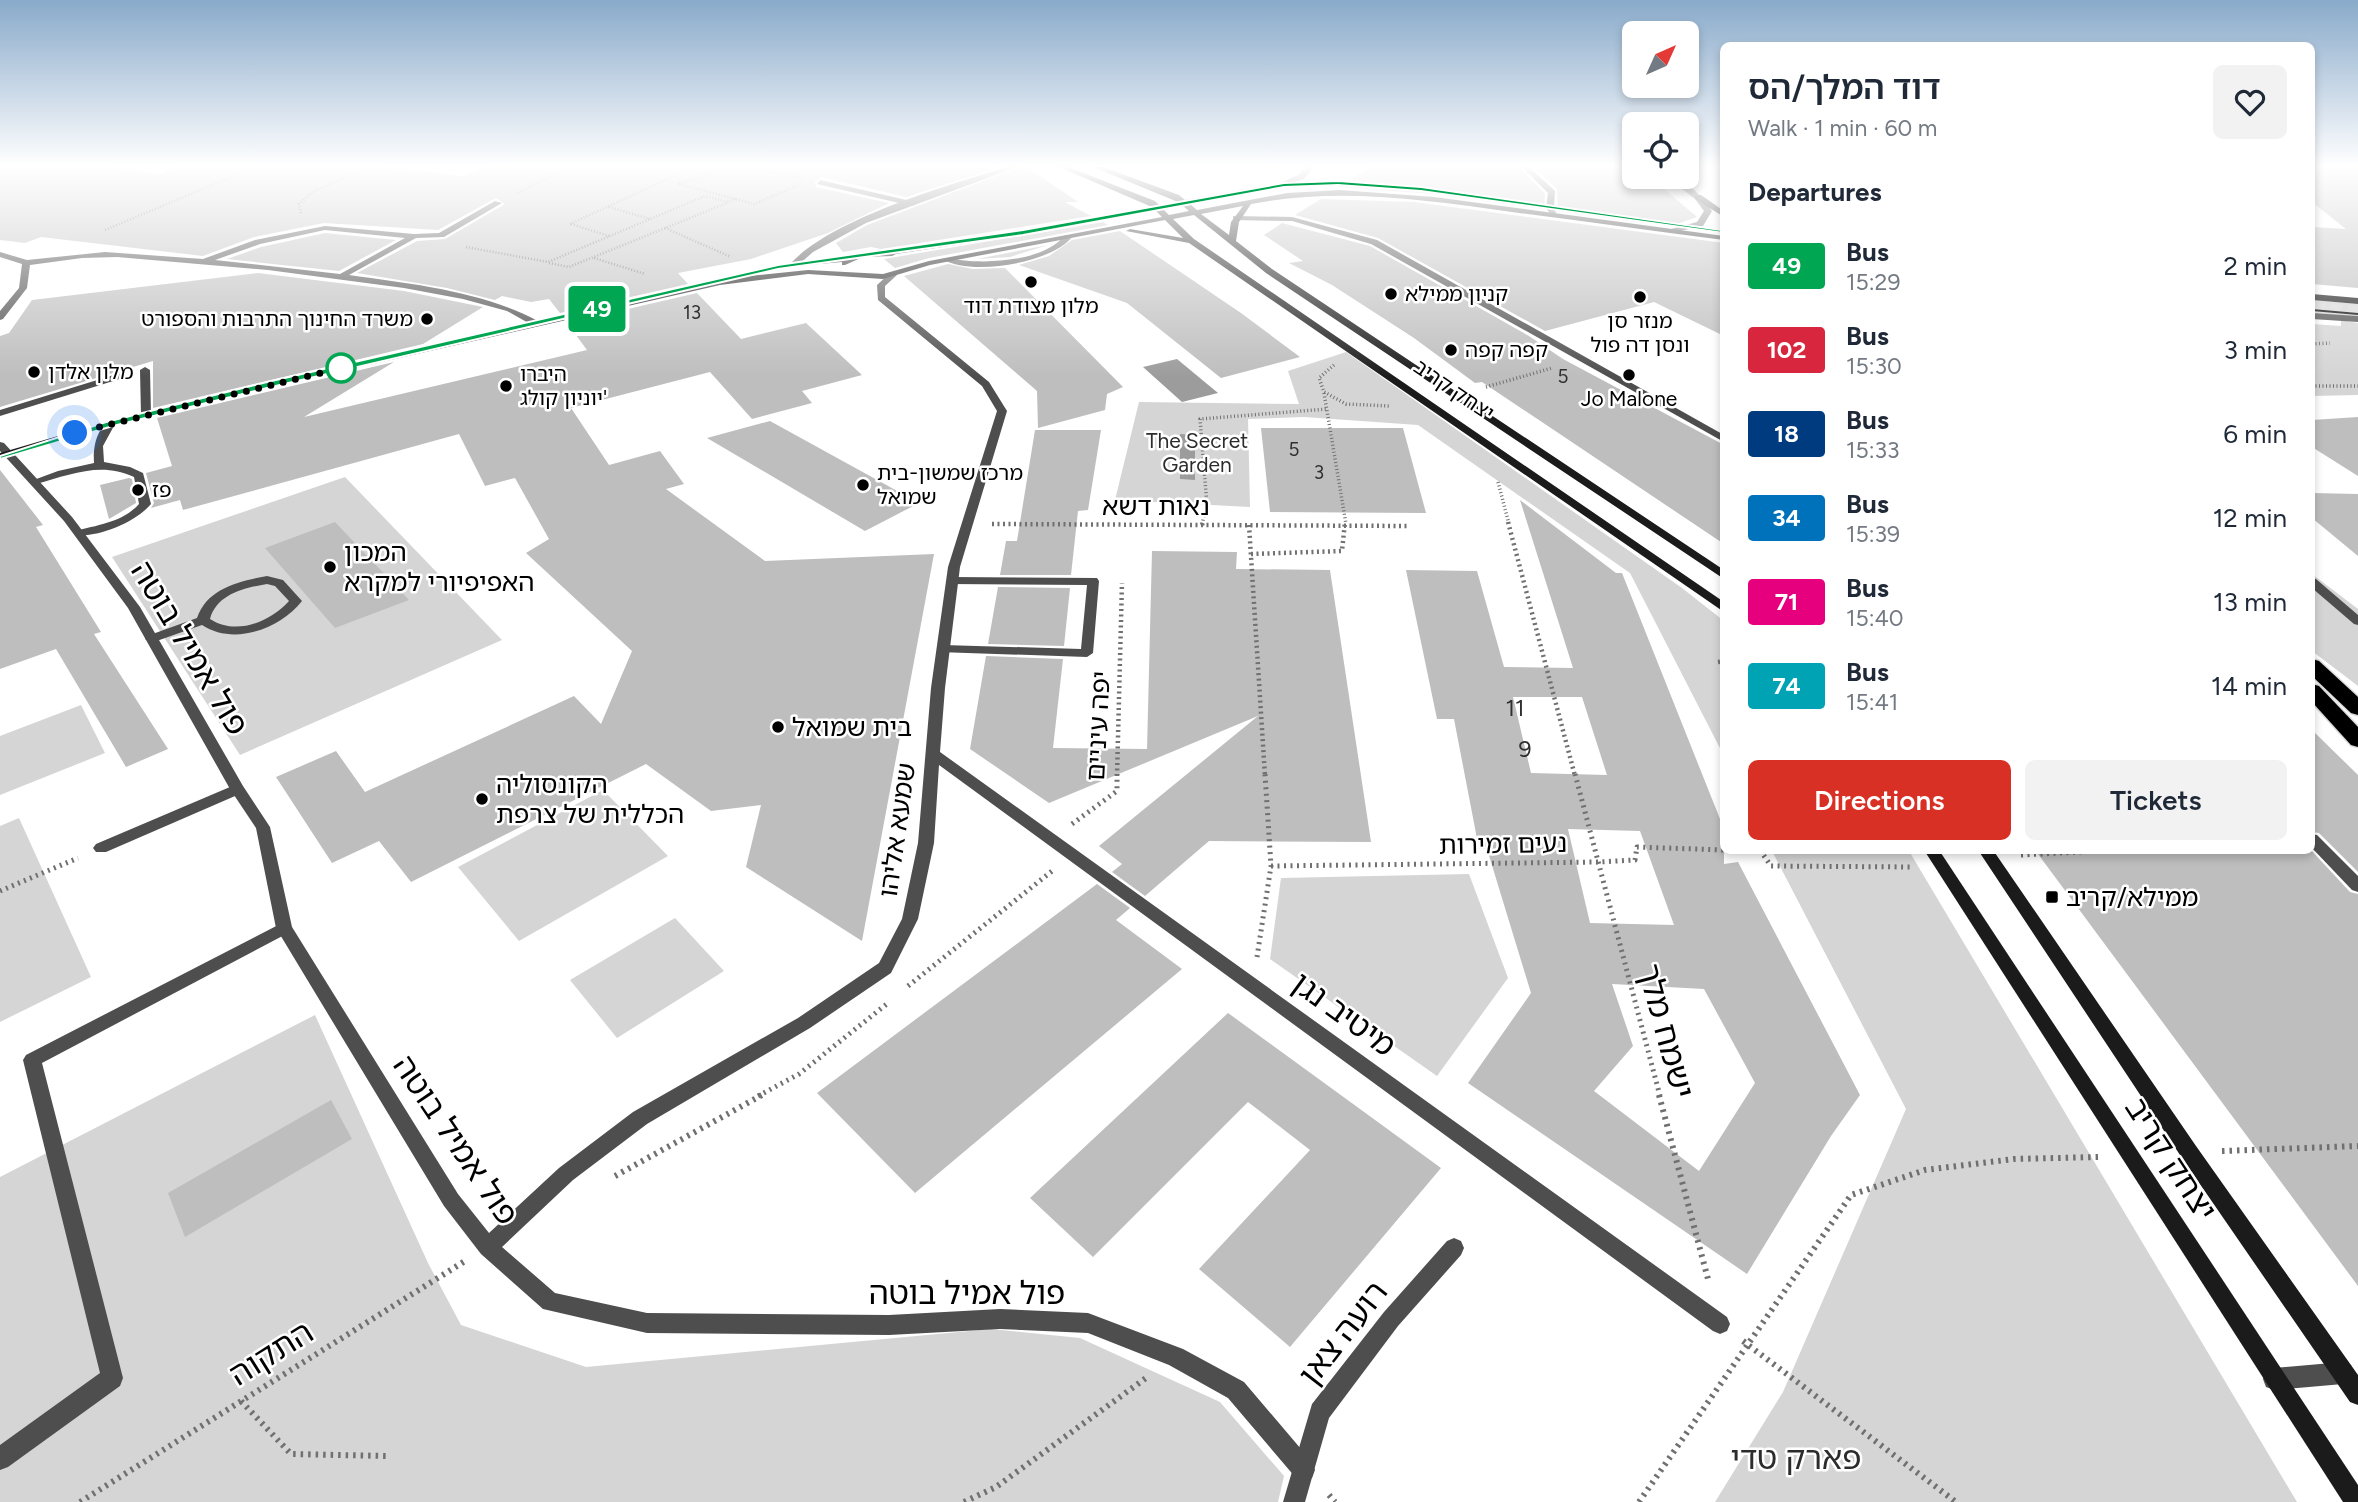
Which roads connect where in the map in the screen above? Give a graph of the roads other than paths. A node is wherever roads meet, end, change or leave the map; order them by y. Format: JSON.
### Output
{"nodes":[{"id":1,"x":283,"y":237,"type":"edge"},
{"id":2,"x":412,"y":237,"type":"edge"},
{"id":3,"x":830,"y":237,"type":"edge"},
{"id":4,"x":995,"y":237,"type":"edge"},
{"id":5,"x":1068,"y":237,"type":"edge"},
{"id":6,"x":1170,"y":237,"type":"edge"},
{"id":7,"x":1187,"y":237,"type":"edge"},
{"id":8,"x":1226,"y":237,"type":"edge"},
{"id":9,"x":1233,"y":237,"type":"edge"},
{"id":10,"x":1357,"y":237,"type":"edge"},
{"id":11,"x":1191,"y":241,"type":"junction"},
{"id":12,"x":1232,"y":242,"type":"junction"},
{"id":13,"x":884,"y":253,"type":"junction"},
{"id":14,"x":0,"y":254,"type":"edge"},
{"id":15,"x":853,"y":258,"type":"junction"},
{"id":16,"x":26,"y":263,"type":"junction"},
{"id":17,"x":201,"y":263,"type":"junction"},
{"id":18,"x":794,"y":264,"type":"junction"},
{"id":19,"x":900,"y":272,"type":"junction"},
{"id":20,"x":846,"y":273,"type":"junction"},
{"id":21,"x":340,"y":276,"type":"junction"},
{"id":22,"x":720,"y":282,"type":"junction"},
{"id":23,"x":2315,"y":298,"type":"edge"},
{"id":24,"x":2358,"y":301,"type":"edge"},
{"id":25,"x":2315,"y":316,"type":"edge"},
{"id":26,"x":0,"y":317,"type":"edge"},
{"id":27,"x":2358,"y":319,"type":"edge"},
{"id":28,"x":536,"y":323,"type":"junction"},
{"id":29,"x":145,"y":370,"type":"dead end"},
{"id":30,"x":120,"y":376,"type":"dead end"},
{"id":31,"x":0,"y":413,"type":"edge"},
{"id":32,"x":146,"y":415,"type":"junction"},
{"id":33,"x":110,"y":424,"type":"junction"},
{"id":34,"x":1720,"y":437,"type":"edge"},
{"id":35,"x":0,"y":445,"type":"edge"},
{"id":36,"x":4,"y":455,"type":"edge"},
{"id":37,"x":99,"y":465,"type":"junction"},
{"id":38,"x":36,"y":481,"type":"junction"},
{"id":39,"x":79,"y":533,"type":"junction"},
{"id":40,"x":1720,"y":572,"type":"edge"},
{"id":41,"x":952,"y":581,"type":"junction"},
{"id":42,"x":2315,"y":585,"type":"edge"},
{"id":43,"x":1720,"y":605,"type":"edge"},
{"id":44,"x":203,"y":620,"type":"junction"},
{"id":45,"x":2358,"y":621,"type":"edge"},
{"id":46,"x":151,"y":639,"type":"junction"},
{"id":47,"x":943,"y":649,"type":"junction"},
{"id":48,"x":2315,"y":668,"type":"edge"},
{"id":49,"x":2315,"y":693,"type":"edge"},
{"id":50,"x":2315,"y":705,"type":"edge"},
{"id":51,"x":2358,"y":708,"type":"edge"},
{"id":52,"x":2358,"y":740,"type":"edge"},
{"id":53,"x":2358,"y":746,"type":"edge"},
{"id":54,"x":933,"y":753,"type":"junction"},
{"id":55,"x":237,"y":789,"type":"junction"},
{"id":56,"x":2315,"y":842,"type":"edge"},
{"id":57,"x":101,"y":848,"type":"road end"},
{"id":58,"x":1934,"y":854,"type":"edge"},
{"id":59,"x":1988,"y":854,"type":"edge"},
{"id":60,"x":2358,"y":886,"type":"edge"},
{"id":61,"x":284,"y":928,"type":"junction"},
{"id":62,"x":488,"y":1247,"type":"junction"},
{"id":63,"x":1454,"y":1248,"type":"dead end"},
{"id":64,"x":1720,"y":1324,"type":"road end"},
{"id":65,"x":2343,"y":1373,"type":"junction"},
{"id":66,"x":2274,"y":1379,"type":"junction"},
{"id":67,"x":2358,"y":1394,"type":"edge"},
{"id":68,"x":0,"y":1459,"type":"edge"},
{"id":69,"x":1304,"y":1469,"type":"junction"},
{"id":70,"x":1294,"y":1502,"type":"edge"},
{"id":71,"x":2356,"y":1502,"type":"edge"}],
"edges":[{"from":1,"to":17,"type":"street"},
{"from":2,"to":21,"type":"street"},
{"from":3,"to":18,"type":"street"},
{"from":4,"to":13,"type":"street"},
{"from":5,"to":19,"type":"street"},
{"from":6,"to":11,"type":"street"},
{"from":7,"to":11,"type":"street","name":"יצחק קריב"},
{"from":8,"to":12,"type":"street","name":"יצחק קריב"},
{"from":9,"to":12,"type":"street"},
{"from":10,"to":34,"type":"street"},
{"from":11,"to":43,"type":"street","name":"יצחק קריב"},
{"from":12,"to":40,"type":"street","name":"יצחק קריב"},
{"from":13,"to":15,"type":"street"},
{"from":13,"to":19,"type":"street"},
{"from":14,"to":16,"type":"street"},
{"from":15,"to":18,"type":"street"},
{"from":15,"to":20,"type":"street"},
{"from":16,"to":17,"type":"street"},
{"from":16,"to":26,"type":"street"},
{"from":17,"to":21,"type":"street"},
{"from":18,"to":22,"type":"street"},
{"from":19,"to":20,"type":"street"},
{"from":19,"to":41,"type":"street","name":"שמעא אליהו"},
{"from":20,"to":22,"type":"street"},
{"from":21,"to":28,"type":"street"},
{"from":22,"to":28,"type":"street"},
{"from":23,"to":24,"type":"street"},
{"from":25,"to":27,"type":"street"},
{"from":28,"to":32,"type":"street"},
{"from":29,"to":32,"type":"street"},
{"from":30,"to":31,"type":"street"},
{"from":32,"to":33,"type":"street"},
{"from":33,"to":36,"type":"street"},
{"from":33,"to":37,"type":"street"},
{"from":35,"to":36,"type":"street","name":"פול אמיל בוטה"},
{"from":36,"to":38,"type":"street","name":"פול אמיל בוטה"},
{"from":37,"to":38,"type":"street"},
{"from":37,"to":39,"type":"street"},
{"from":38,"to":39,"type":"street","name":"פול אמיל בוטה"},
{"from":39,"to":46,"type":"street","name":"פול אמיל בוטה"},
{"from":41,"to":47,"type":"street","name":"שמעא אליהו"},
{"from":41,"to":47,"type":"street"},
{"from":42,"to":45,"type":"street"},
{"from":44,"to":44,"type":"street"},
{"from":44,"to":46,"type":"street"},
{"from":46,"to":55,"type":"street","name":"פול אמיל בוטה"},
{"from":47,"to":54,"type":"street","name":"שמעא אליהו"},
{"from":48,"to":51,"type":"highway"},
{"from":49,"to":52,"type":"highway"},
{"from":50,"to":53,"type":"street"},
{"from":54,"to":62,"type":"street","name":"שמעא אליהו"},
{"from":54,"to":64,"type":"street","name":"מיטיב נגן"},
{"from":55,"to":57,"type":"street"},
{"from":55,"to":61,"type":"street","name":"פול אמיל בוטה"},
{"from":56,"to":60,"type":"street"},
{"from":58,"to":66,"type":"street","name":"יצחק קריב"},
{"from":59,"to":65,"type":"street","name":"יצחק קריב"},
{"from":61,"to":62,"type":"street","name":"פול אמיל בוטה"},
{"from":61,"to":68,"type":"street"},
{"from":62,"to":69,"type":"street","name":"פול אמיל בוטה"},
{"from":63,"to":69,"type":"street","name":"רועה צאן"},
{"from":65,"to":66,"type":"street"},
{"from":65,"to":67,"type":"street","name":"יצחק קריב"},
{"from":66,"to":71,"type":"street","name":"יצחק קריב"},
{"from":69,"to":70,"type":"street","name":"רועה צאן"}]}
